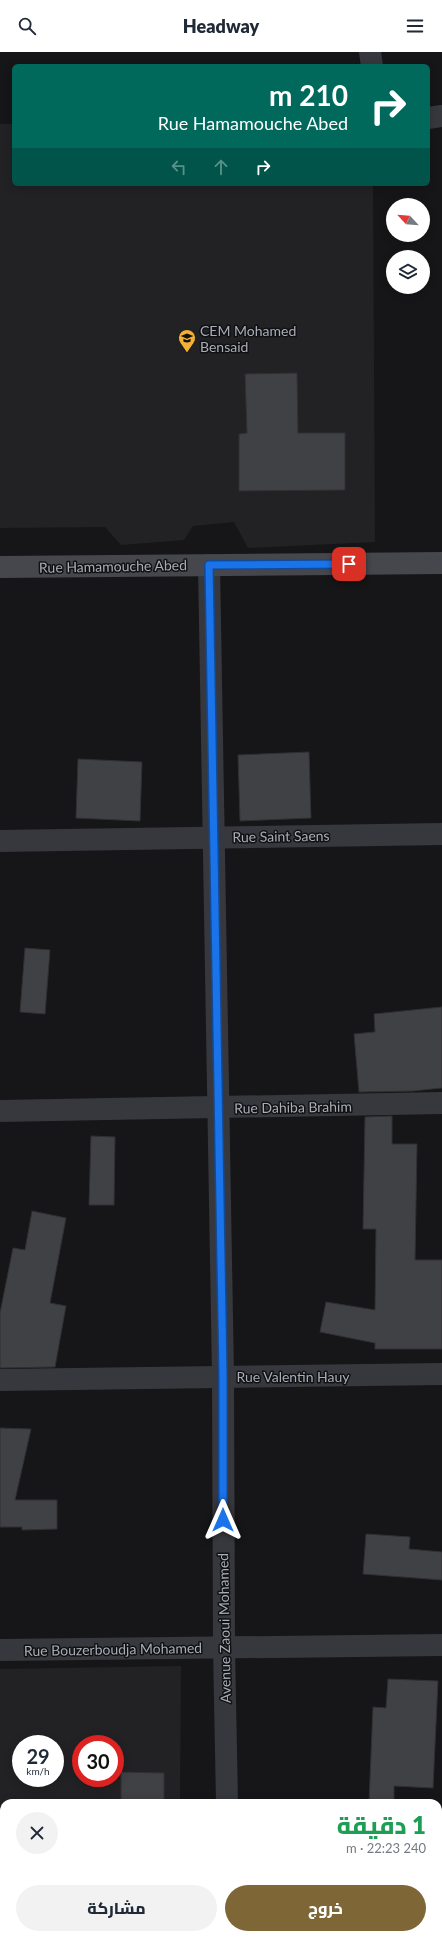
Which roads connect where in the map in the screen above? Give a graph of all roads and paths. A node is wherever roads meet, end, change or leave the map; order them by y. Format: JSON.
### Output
{"nodes":[{"id":1,"x":370,"y":52,"type":"edge"},
{"id":2,"x":372,"y":64,"type":"edge"},
{"id":3,"x":442,"y":116,"type":"edge"},
{"id":4,"x":430,"y":118,"type":"edge"},
{"id":5,"x":442,"y":563,"type":"edge"},
{"id":6,"x":209,"y":565,"type":"junction"},
{"id":7,"x":0,"y":567,"type":"edge"},
{"id":8,"x":442,"y":834,"type":"edge"},
{"id":9,"x":214,"y":837,"type":"junction"},
{"id":10,"x":0,"y":841,"type":"edge"},
{"id":11,"x":442,"y":1103,"type":"edge"},
{"id":12,"x":218,"y":1108,"type":"junction"},
{"id":13,"x":0,"y":1112,"type":"edge"},
{"id":14,"x":442,"y":1374,"type":"edge"},
{"id":15,"x":223,"y":1376,"type":"junction"},
{"id":16,"x":0,"y":1380,"type":"edge"},
{"id":17,"x":442,"y":1645,"type":"edge"},
{"id":18,"x":224,"y":1647,"type":"junction"},
{"id":19,"x":0,"y":1650,"type":"edge"},
{"id":20,"x":227,"y":1799,"type":"edge"}],
"edges":[{"from":1,"to":2,"type":"street"},
{"from":3,"to":4,"type":"street"},
{"from":5,"to":6,"type":"main road","name":"Rue Hamamouche Abed"},
{"from":6,"to":7,"type":"main road","name":"Rue Hamamouche Abed"},
{"from":6,"to":9,"type":"street","name":"Avenue Zaoui Mohamed"},
{"from":8,"to":9,"type":"street","name":"Rue Saint Saens"},
{"from":9,"to":10,"type":"street","name":"Rue Saint Saens"},
{"from":9,"to":12,"type":"street","name":"Avenue Zaoui Mohamed"},
{"from":11,"to":12,"type":"street","name":"Rue Dahiba Brahim"},
{"from":12,"to":13,"type":"street","name":"Rue Dahiba Brahim"},
{"from":12,"to":15,"type":"street","name":"Avenue Zaoui Mohamed"},
{"from":14,"to":15,"type":"street","name":"Rue Valentin Hauy"},
{"from":15,"to":16,"type":"street","name":"Rue Valentin Hauy"},
{"from":15,"to":18,"type":"street","name":"Avenue Zaoui Mohamed"},
{"from":17,"to":18,"type":"street","name":"Rue Bouzerboudja Mohamed"},
{"from":18,"to":19,"type":"street","name":"Rue Bouzerboudja Mohamed"},
{"from":18,"to":20,"type":"street","name":"Avenue Zaoui Mohamed"}]}
